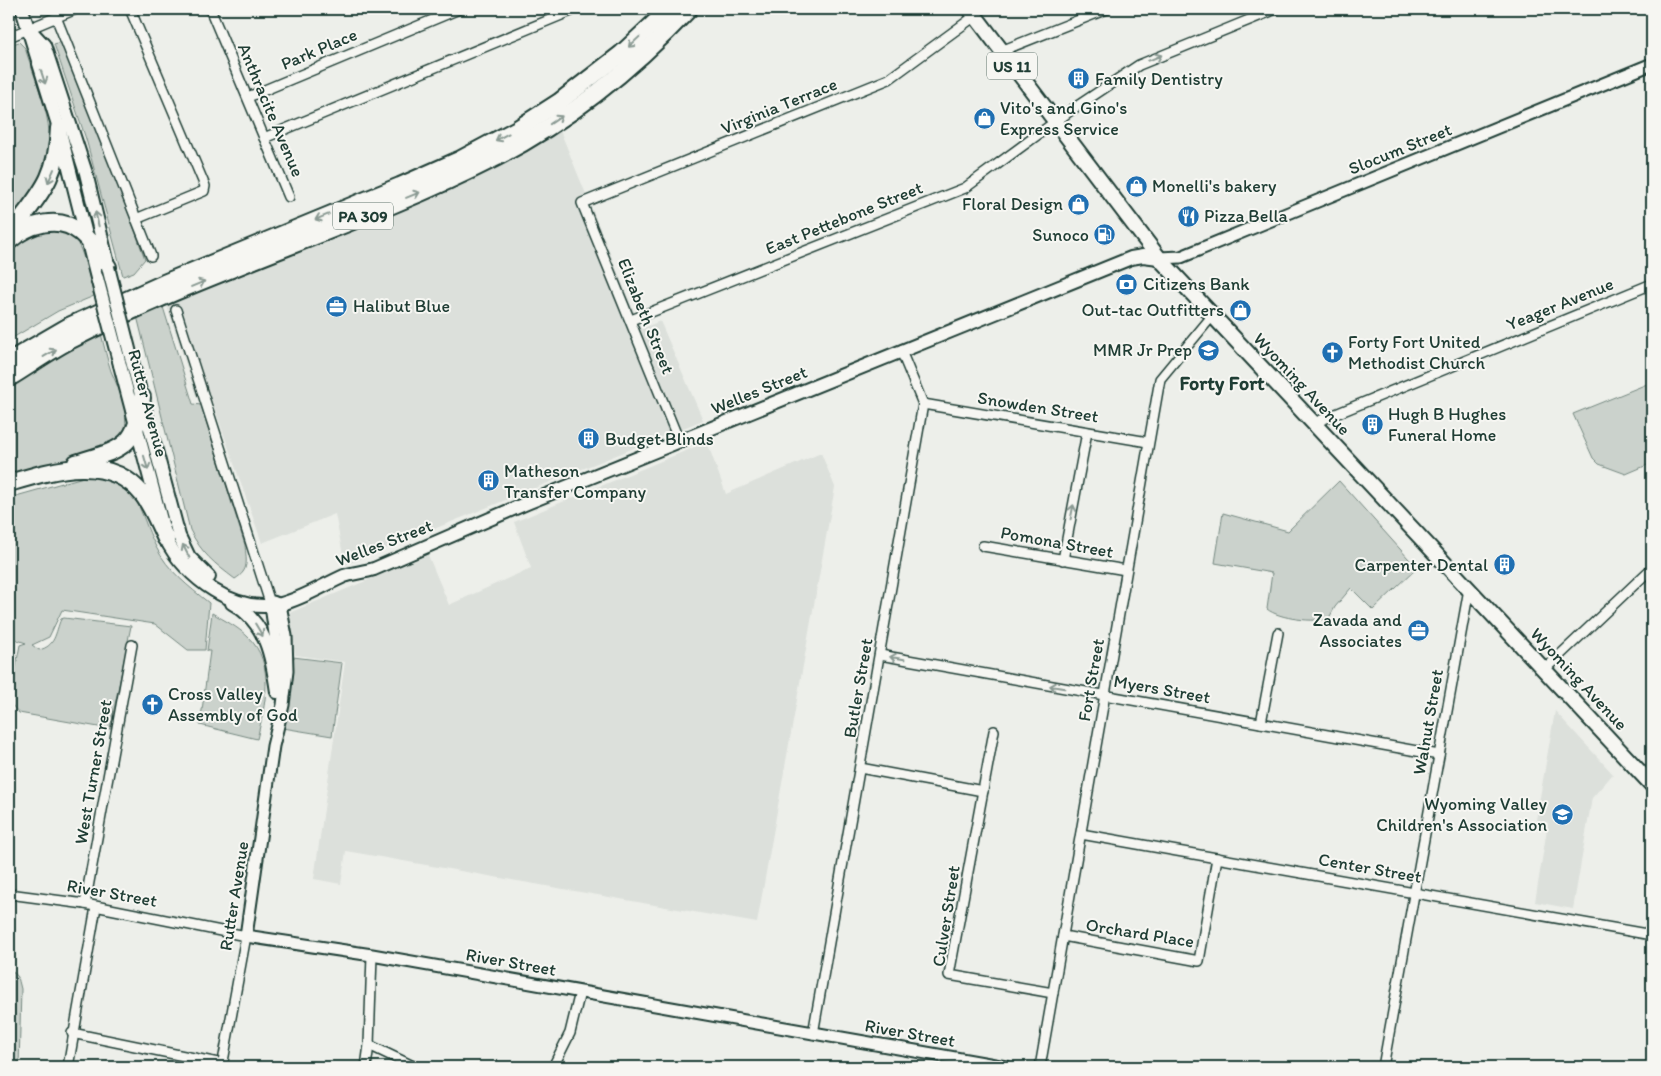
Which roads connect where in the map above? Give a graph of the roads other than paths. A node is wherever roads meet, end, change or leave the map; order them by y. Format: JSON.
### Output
{"nodes":[{"id":1,"x":22,"y":9,"type":"edge"},
{"id":2,"x":76,"y":9,"type":"edge"},
{"id":3,"x":130,"y":9,"type":"edge"},
{"id":4,"x":210,"y":9,"type":"edge"},
{"id":5,"x":459,"y":9,"type":"edge"},
{"id":6,"x":576,"y":9,"type":"edge"},
{"id":7,"x":669,"y":9,"type":"edge"},
{"id":8,"x":689,"y":9,"type":"edge"},
{"id":9,"x":1107,"y":9,"type":"edge"},
{"id":10,"x":1276,"y":9,"type":"edge"},
{"id":11,"x":972,"y":12,"type":"edge"},
{"id":12,"x":56,"y":17,"type":"junction"},
{"id":13,"x":30,"y":30,"type":"junction"},
{"id":14,"x":9,"y":37,"type":"edge"},
{"id":15,"x":1001,"y":51,"type":"junction"},
{"id":16,"x":1652,"y":64,"type":"edge"},
{"id":17,"x":248,"y":97,"type":"junction"},
{"id":18,"x":1055,"y":122,"type":"junction"},
{"id":19,"x":60,"y":128,"type":"junction"},
{"id":20,"x":264,"y":138,"type":"junction"},
{"id":21,"x":289,"y":197,"type":"dead end"},
{"id":22,"x":582,"y":202,"type":"joint"},
{"id":23,"x":136,"y":219,"type":"junction"},
{"id":24,"x":9,"y":236,"type":"edge"},
{"id":25,"x":87,"y":239,"type":"junction"},
{"id":26,"x":9,"y":241,"type":"edge"},
{"id":27,"x":151,"y":256,"type":"dead end"},
{"id":28,"x":1159,"y":258,"type":"junction"},
{"id":29,"x":103,"y":272,"type":"junction"},
{"id":30,"x":1652,"y":284,"type":"edge"},
{"id":31,"x":176,"y":310,"type":"dead end"},
{"id":32,"x":1213,"y":315,"type":"junction"},
{"id":33,"x":631,"y":320,"type":"junction"},
{"id":34,"x":901,"y":351,"type":"junction"},
{"id":35,"x":9,"y":361,"type":"edge"},
{"id":36,"x":9,"y":378,"type":"edge"},
{"id":37,"x":142,"y":397,"type":"junction"},
{"id":38,"x":923,"y":404,"type":"junction"},
{"id":39,"x":1314,"y":424,"type":"junction"},
{"id":40,"x":136,"y":427,"type":"junction"},
{"id":41,"x":1088,"y":432,"type":"junction"},
{"id":42,"x":679,"y":441,"type":"junction"},
{"id":43,"x":1148,"y":442,"type":"junction"},
{"id":44,"x":60,"y":468,"type":"junction"},
{"id":45,"x":9,"y":483,"type":"edge"},
{"id":46,"x":166,"y":539,"type":"junction"},
{"id":47,"x":984,"y":546,"type":"dead end"},
{"id":48,"x":1064,"y":560,"type":"junction"},
{"id":49,"x":1652,"y":568,"type":"edge"},
{"id":50,"x":1126,"y":570,"type":"junction"},
{"id":51,"x":210,"y":588,"type":"junction"},
{"id":52,"x":1469,"y":589,"type":"junction"},
{"id":53,"x":278,"y":603,"type":"junction"},
{"id":54,"x":1278,"y":632,"type":"dead end"},
{"id":55,"x":132,"y":645,"type":"dead end"},
{"id":56,"x":880,"y":655,"type":"junction"},
{"id":57,"x":1544,"y":670,"type":"junction"},
{"id":58,"x":277,"y":692,"type":"junction"},
{"id":59,"x":1105,"y":695,"type":"junction"},
{"id":60,"x":1261,"y":723,"type":"junction"},
{"id":61,"x":276,"y":730,"type":"junction"},
{"id":62,"x":994,"y":731,"type":"dead end"},
{"id":63,"x":1439,"y":755,"type":"junction"},
{"id":64,"x":860,"y":768,"type":"junction"},
{"id":65,"x":1652,"y":785,"type":"edge"},
{"id":66,"x":984,"y":791,"type":"junction"},
{"id":67,"x":1081,"y":834,"type":"junction"},
{"id":68,"x":1218,"y":858,"type":"junction"},
{"id":69,"x":1414,"y":893,"type":"junction"},
{"id":70,"x":9,"y":894,"type":"edge"},
{"id":71,"x":85,"y":904,"type":"junction"},
{"id":72,"x":96,"y":906,"type":"junction"},
{"id":73,"x":1652,"y":935,"type":"edge"},
{"id":74,"x":246,"y":936,"type":"junction"},
{"id":75,"x":1063,"y":936,"type":"junction"},
{"id":76,"x":372,"y":955,"type":"junction"},
{"id":77,"x":580,"y":992,"type":"junction"},
{"id":78,"x":1053,"y":993,"type":"junction"},
{"id":79,"x":72,"y":1033,"type":"junction"},
{"id":80,"x":813,"y":1034,"type":"junction"},
{"id":81,"x":370,"y":1045,"type":"junction"},
{"id":82,"x":222,"y":1066,"type":"edge"},
{"id":83,"x":68,"y":1067,"type":"edge"},
{"id":84,"x":366,"y":1067,"type":"edge"},
{"id":85,"x":415,"y":1067,"type":"edge"},
{"id":86,"x":553,"y":1067,"type":"edge"},
{"id":87,"x":1006,"y":1067,"type":"edge"},
{"id":88,"x":1040,"y":1067,"type":"edge"},
{"id":89,"x":1383,"y":1067,"type":"edge"}],
"edges":[{"from":1,"to":13,"type":"main road","name":"Rutter Avenue"},
{"from":2,"to":12,"type":"street"},
{"from":3,"to":23,"type":"street"},
{"from":4,"to":17,"type":"street","name":"Anthracite Avenue"},
{"from":5,"to":17,"type":"street","name":"Park Place"},
{"from":6,"to":20,"type":"street"},
{"from":7,"to":35,"type":"highway","number":"PA 309","one_way":true},
{"from":36,"to":8,"type":"highway","number":"PA 309","one_way":true},
{"from":9,"to":15,"type":"street"},
{"from":18,"to":10,"type":"street","name":"East Pettebone Street","one_way":true},
{"from":11,"to":15,"type":"main road","name":"Wyoming Avenue","number":"US 11"},
{"from":11,"to":22,"type":"street","name":"Virginia Terrace"},
{"from":12,"to":13,"type":"street"},
{"from":12,"to":23,"type":"street"},
{"from":13,"to":14,"type":"street"},
{"from":13,"to":19,"type":"main road","name":"Rutter Avenue","one_way":true},
{"from":29,"to":13,"type":"main road","name":"Rutter Avenue","one_way":true},
{"from":15,"to":18,"type":"main road","name":"Wyoming Avenue","number":"US 11"},
{"from":16,"to":28,"type":"street","name":"Slocum Street"},
{"from":17,"to":20,"type":"street","name":"Anthracite Avenue"},
{"from":18,"to":28,"type":"main road","name":"Wyoming Avenue","number":"US 11"},
{"from":18,"to":33,"type":"street","name":"East Pettebone Street"},
{"from":19,"to":24,"type":"highway","one_way":true},
{"from":19,"to":25,"type":"main road","name":"Rutter Avenue"},
{"from":20,"to":21,"type":"street","name":"Anthracite Avenue"},
{"from":22,"to":33,"type":"street","name":"Elizabeth Street"},
{"from":23,"to":27,"type":"street"},
{"from":25,"to":26,"type":"highway"},
{"from":25,"to":29,"type":"highway"},
{"from":28,"to":32,"type":"main road","name":"Wyoming Avenue","number":"US 11"},
{"from":28,"to":34,"type":"main road","name":"Welles Street"},
{"from":29,"to":37,"type":"main road","name":"Rutter Avenue","bridge":true},
{"from":29,"to":40,"type":"main road","name":"Rutter Avenue","bridge":true},
{"from":30,"to":39,"type":"street","name":"Yeager Avenue"},
{"from":31,"to":53,"type":"street","name":"Rutter Avenue"},
{"from":32,"to":39,"type":"main road","name":"Wyoming Avenue","number":"US 11"},
{"from":32,"to":43,"type":"street","name":"Fort Street"},
{"from":33,"to":42,"type":"street","name":"Elizabeth Street"},
{"from":34,"to":38,"type":"street"},
{"from":34,"to":42,"type":"main road","name":"Welles Street"},
{"from":37,"to":40,"type":"highway"},
{"from":53,"to":37,"type":"main road","name":"Rutter Avenue","one_way":true},
{"from":38,"to":41,"type":"street","name":"Snowden Street"},
{"from":38,"to":56,"type":"street","name":"Butler Street"},
{"from":39,"to":52,"type":"main road","name":"Wyoming Avenue","number":"US 11"},
{"from":40,"to":44,"type":"highway"},
{"from":40,"to":46,"type":"main road","name":"Rutter Avenue","one_way":true},
{"from":41,"to":43,"type":"street","name":"Snowden Street"},
{"from":48,"to":41,"type":"street","one_way":true},
{"from":42,"to":53,"type":"main road","name":"Welles Street"},
{"from":43,"to":50,"type":"street","name":"Fort Street"},
{"from":44,"to":45,"type":"highway"},
{"from":44,"to":46,"type":"highway"},
{"from":46,"to":51,"type":"main road","name":"Rutter Avenue"},
{"from":47,"to":48,"type":"street","name":"Pomona Street"},
{"from":48,"to":50,"type":"street","name":"Pomona Street"},
{"from":49,"to":57,"type":"street"},
{"from":50,"to":59,"type":"street","name":"Fort Street"},
{"from":51,"to":53,"type":"main road","name":"Rutter Avenue"},
{"from":51,"to":58,"type":"main road","one_way":true},
{"from":52,"to":57,"type":"main road","name":"Wyoming Avenue","number":"US 11"},
{"from":52,"to":63,"type":"street","name":"Walnut Street"},
{"from":53,"to":58,"type":"street","name":"Rutter Avenue"},
{"from":53,"to":61,"type":"street","name":"Rutter Avenue"},
{"from":54,"to":60,"type":"street"},
{"from":55,"to":71,"type":"street","name":"West Turner Street"},
{"from":59,"to":56,"type":"street","name":"Myers Street","one_way":true},
{"from":56,"to":64,"type":"street","name":"Butler Street"},
{"from":57,"to":65,"type":"main road","name":"Wyoming Avenue","number":"US 11"},
{"from":58,"to":61,"type":"street","name":"Rutter Avenue"},
{"from":59,"to":60,"type":"street","name":"Myers Street"},
{"from":59,"to":67,"type":"street","name":"Fort Street"},
{"from":60,"to":63,"type":"street","name":"Myers Street"},
{"from":61,"to":74,"type":"street","name":"Rutter Avenue"},
{"from":62,"to":66,"type":"street","name":"Culver Street"},
{"from":63,"to":69,"type":"street","name":"Walnut Street"},
{"from":64,"to":66,"type":"street"},
{"from":64,"to":80,"type":"street","name":"Butler Street"},
{"from":66,"to":78,"type":"street","name":"Culver Street"},
{"from":67,"to":68,"type":"street","name":"Center Street"},
{"from":67,"to":75,"type":"street","name":"Fort Street"},
{"from":68,"to":69,"type":"street","name":"Center Street"},
{"from":68,"to":75,"type":"street","name":"Orchard Place"},
{"from":69,"to":73,"type":"street","name":"Center Street"},
{"from":69,"to":89,"type":"street","name":"Walnut Street"},
{"from":70,"to":71,"type":"street","name":"River Street"},
{"from":71,"to":72,"type":"street","name":"River Street"},
{"from":72,"to":74,"type":"street","name":"River Street"},
{"from":72,"to":79,"type":"street"},
{"from":74,"to":76,"type":"street","name":"River Street"},
{"from":74,"to":82,"type":"street","name":"Rutter Avenue"},
{"from":75,"to":78,"type":"street","name":"Fort Street"},
{"from":76,"to":77,"type":"street","name":"River Street"},
{"from":76,"to":81,"type":"street"},
{"from":77,"to":80,"type":"street","name":"River Street"},
{"from":77,"to":86,"type":"street"},
{"from":78,"to":88,"type":"street","name":"Fort Street"},
{"from":79,"to":82,"type":"street"},
{"from":79,"to":83,"type":"street"},
{"from":80,"to":87,"type":"street","name":"River Street"},
{"from":81,"to":84,"type":"street"},
{"from":81,"to":85,"type":"street"}]}
